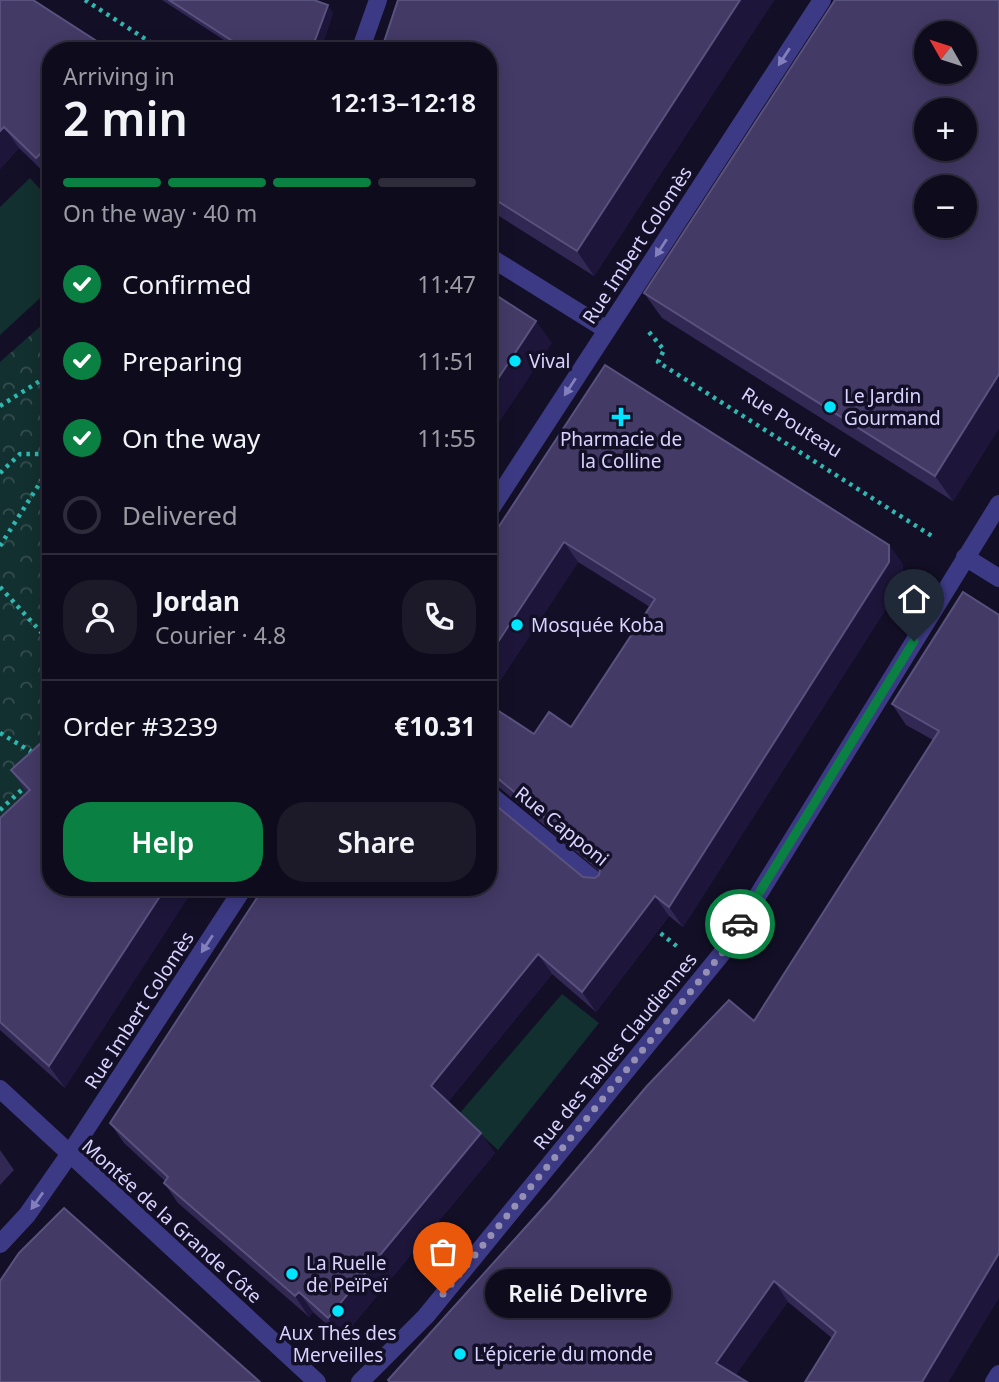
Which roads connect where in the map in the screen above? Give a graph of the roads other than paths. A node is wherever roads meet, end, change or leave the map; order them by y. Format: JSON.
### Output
{"nodes":[{"id":1,"x":378,"y":0,"type":"edge"},
{"id":2,"x":822,"y":0,"type":"edge"},
{"id":3,"x":363,"y":42,"type":"edge"},
{"id":4,"x":497,"y":262,"type":"edge"},
{"id":5,"x":607,"y":330,"type":"junction"},
{"id":6,"x":497,"y":499,"type":"edge"},
{"id":7,"x":999,"y":504,"type":"edge"},
{"id":8,"x":965,"y":557,"type":"junction"},
{"id":9,"x":999,"y":578,"type":"edge"},
{"id":10,"x":497,"y":800,"type":"edge"},
{"id":11,"x":604,"y":888,"type":"edge"},
{"id":12,"x":238,"y":896,"type":"edge"},
{"id":13,"x":0,"y":1089,"type":"edge"},
{"id":14,"x":69,"y":1155,"type":"junction"},
{"id":15,"x":0,"y":1244,"type":"edge"},
{"id":16,"x":999,"y":1374,"type":"edge"},
{"id":17,"x":317,"y":1382,"type":"edge"},
{"id":18,"x":360,"y":1382,"type":"edge"},
{"id":19,"x":994,"y":1382,"type":"edge"}],
"edges":[{"from":1,"to":3,"type":"street"},
{"from":2,"to":5,"type":"street","name":"Rue Imbert Colomès","one_way":true},
{"from":4,"to":5,"type":"street"},
{"from":5,"to":6,"type":"street","name":"Rue Imbert Colomès","one_way":true},
{"from":7,"to":8,"type":"street","name":"Rue des Tables Claudiennes"},
{"from":8,"to":9,"type":"street"},
{"from":8,"to":18,"type":"street","name":"Rue des Tables Claudiennes"},
{"from":10,"to":11,"type":"street","name":"Rue Capponi"},
{"from":12,"to":14,"type":"street","name":"Rue Imbert Colomès","one_way":true},
{"from":13,"to":14,"type":"street","name":"Montée de la Grande Côte"},
{"from":14,"to":15,"type":"street","name":"Rue Imbert Colomès","one_way":true},
{"from":14,"to":17,"type":"street","name":"Montée de la Grande Côte"},
{"from":16,"to":19,"type":"street"}]}
